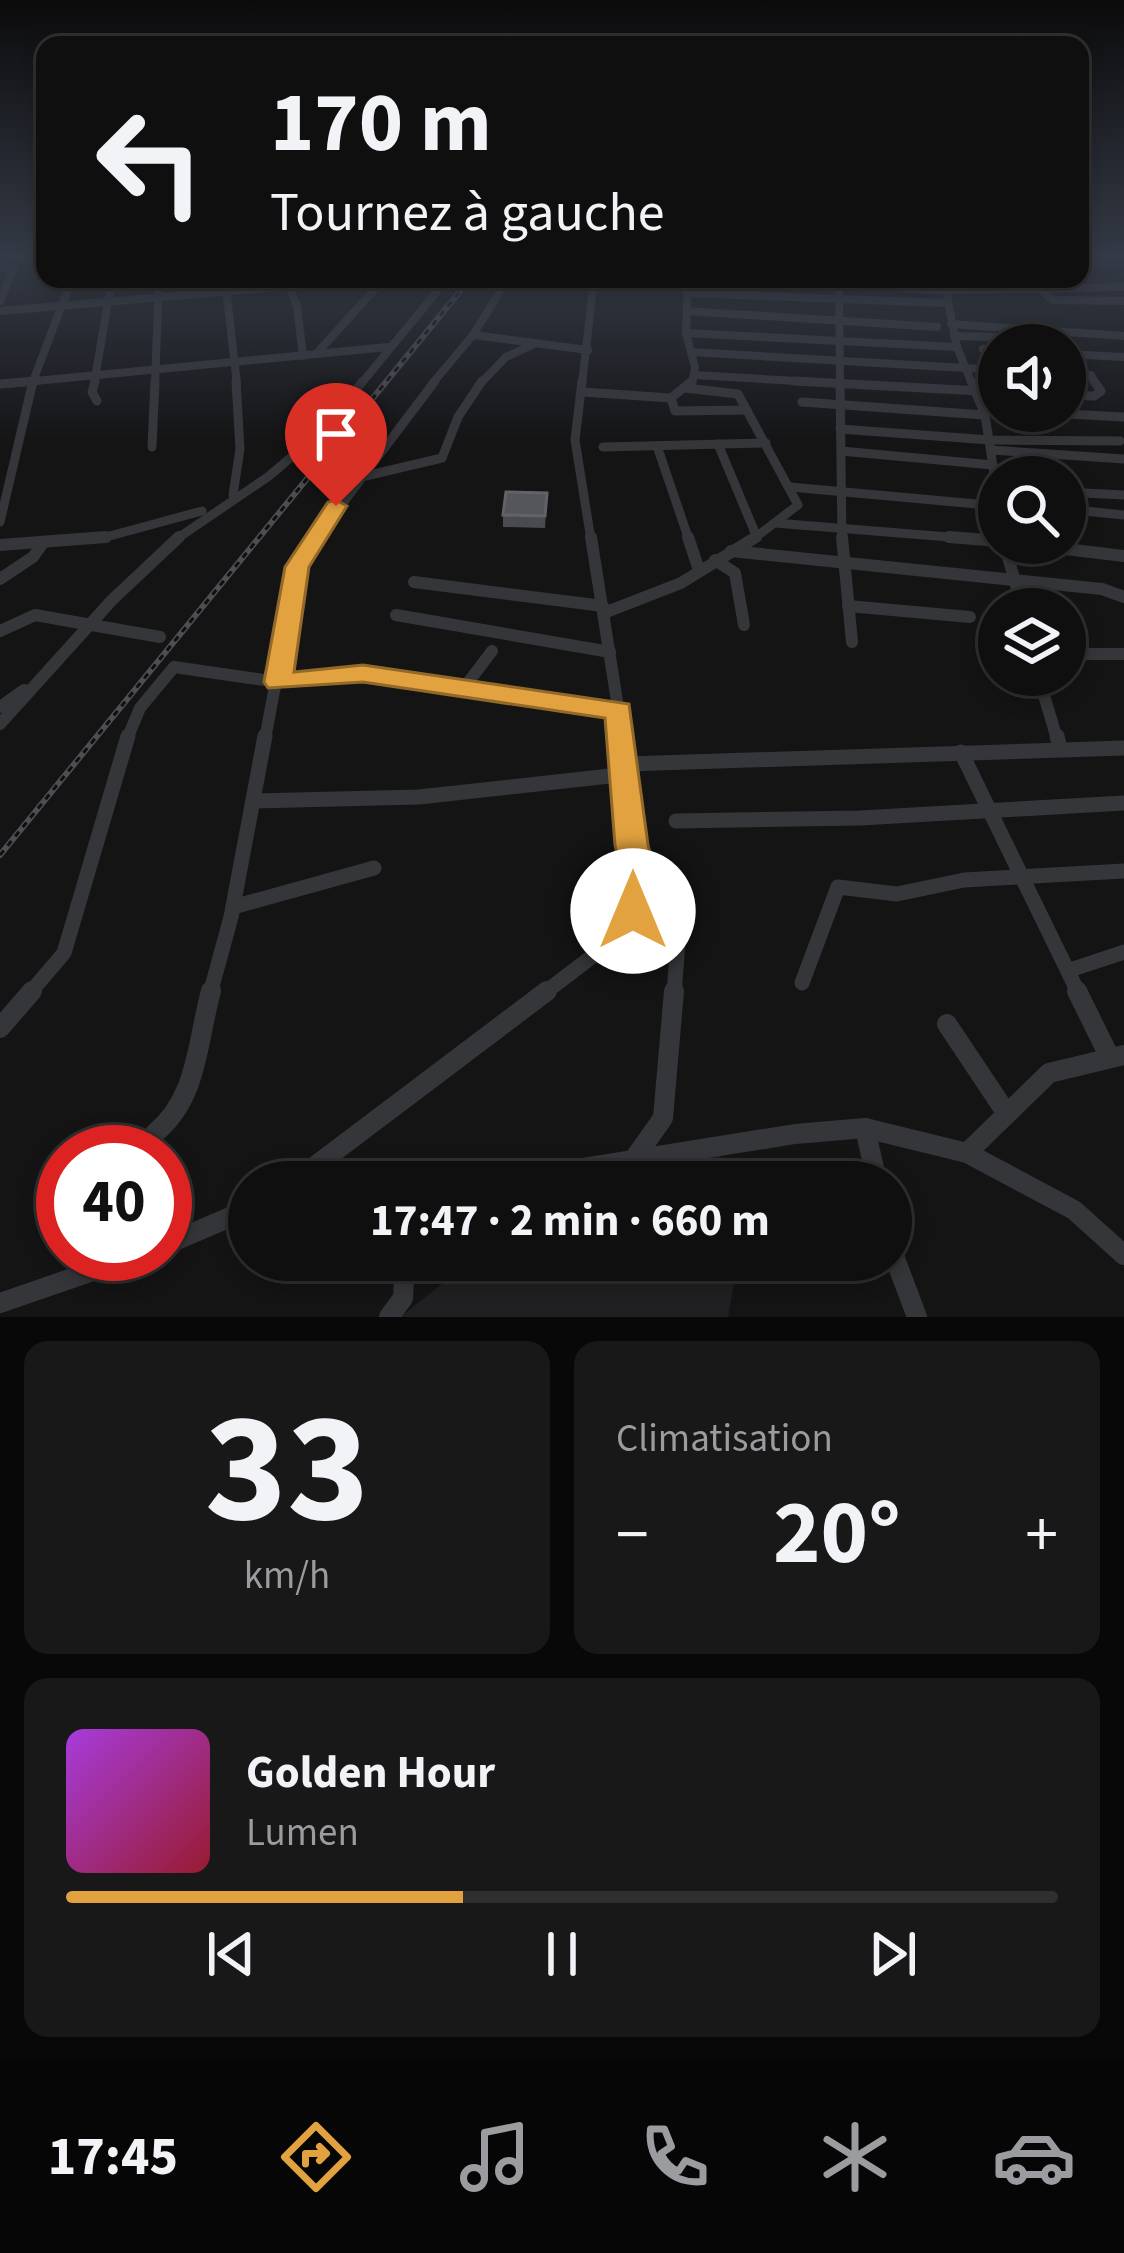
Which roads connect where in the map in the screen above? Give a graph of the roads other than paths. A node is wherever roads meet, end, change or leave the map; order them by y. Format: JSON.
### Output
{"nodes":[{"id":1,"x":56,"y":320,"type":"edge"},
{"id":2,"x":106,"y":320,"type":"edge"},
{"id":3,"x":156,"y":320,"type":"edge"},
{"id":4,"x":230,"y":320,"type":"edge"},
{"id":5,"x":296,"y":320,"type":"edge"},
{"id":6,"x":347,"y":320,"type":"edge"},
{"id":7,"x":410,"y":320,"type":"edge"},
{"id":8,"x":482,"y":320,"type":"edge"},
{"id":9,"x":591,"y":320,"type":"edge"},
{"id":10,"x":687,"y":320,"type":"edge"},
{"id":11,"x":839,"y":320,"type":"edge"},
{"id":12,"x":845,"y":320,"type":"edge"},
{"id":13,"x":950,"y":320,"type":"edge"},
{"id":14,"x":937,"y":327,"type":"dead end"},
{"id":15,"x":952,"y":330,"type":"junction"},
{"id":16,"x":686,"y":333,"type":"junction"},
{"id":17,"x":978,"y":333,"type":"edge"},
{"id":18,"x":473,"y":334,"type":"junction"},
{"id":19,"x":1124,"y":336,"type":"edge"},
{"id":20,"x":839,"y":341,"type":"junction"},
{"id":21,"x":532,"y":345,"type":"junction"},
{"id":22,"x":388,"y":346,"type":"junction"},
{"id":23,"x":957,"y":347,"type":"junction"},
{"id":24,"x":588,"y":350,"type":"junction"},
{"id":25,"x":691,"y":352,"type":"junction"},
{"id":26,"x":316,"y":355,"type":"junction"},
{"id":27,"x":1086,"y":355,"type":"edge"},
{"id":28,"x":303,"y":356,"type":"junction"},
{"id":29,"x":1124,"y":357,"type":"edge"},
{"id":30,"x":840,"y":361,"type":"junction"},
{"id":31,"x":236,"y":362,"type":"junction"},
{"id":32,"x":966,"y":368,"type":"junction"},
{"id":33,"x":978,"y":369,"type":"edge"},
{"id":34,"x":155,"y":370,"type":"junction"},
{"id":35,"x":694,"y":374,"type":"junction"},
{"id":36,"x":1086,"y":375,"type":"edge"},
{"id":37,"x":97,"y":376,"type":"junction"},
{"id":38,"x":33,"y":381,"type":"junction"},
{"id":39,"x":840,"y":381,"type":"junction"},
{"id":40,"x":0,"y":384,"type":"edge"},
{"id":41,"x":685,"y":388,"type":"junction"},
{"id":42,"x":974,"y":391,"type":"junction"},
{"id":43,"x":978,"y":391,"type":"edge"},
{"id":44,"x":583,"y":392,"type":"junction"},
{"id":45,"x":1086,"y":396,"type":"edge"},
{"id":46,"x":1094,"y":396,"type":"junction"},
{"id":47,"x":671,"y":398,"type":"junction"},
{"id":48,"x":978,"y":399,"type":"edge"},
{"id":49,"x":97,"y":401,"type":"dead end"},
{"id":50,"x":802,"y":402,"type":"dead end"},
{"id":51,"x":842,"y":405,"type":"junction"},
{"id":52,"x":747,"y":410,"type":"junction"},
{"id":53,"x":978,"y":412,"type":"edge"},
{"id":54,"x":1086,"y":415,"type":"edge"},
{"id":55,"x":1106,"y":416,"type":"junction"},
{"id":56,"x":1124,"y":417,"type":"edge"},
{"id":57,"x":840,"y":429,"type":"junction"},
{"id":58,"x":20,"y":430,"type":"junction"},
{"id":59,"x":0,"y":431,"type":"edge"},
{"id":60,"x":988,"y":432,"type":"edge"},
{"id":61,"x":1120,"y":441,"type":"dead end"},
{"id":62,"x":766,"y":443,"type":"junction"},
{"id":63,"x":718,"y":444,"type":"junction"},
{"id":64,"x":991,"y":445,"type":"junction"},
{"id":65,"x":657,"y":446,"type":"junction"},
{"id":66,"x":152,"y":447,"type":"dead end"},
{"id":67,"x":603,"y":448,"type":"dead end"},
{"id":68,"x":841,"y":451,"type":"junction"},
{"id":69,"x":13,"y":454,"type":"junction"},
{"id":70,"x":0,"y":456,"type":"edge"},
{"id":71,"x":992,"y":456,"type":"edge"},
{"id":72,"x":1124,"y":459,"type":"edge"},
{"id":73,"x":978,"y":464,"type":"edge"},
{"id":74,"x":361,"y":478,"type":"junction"},
{"id":75,"x":4,"y":486,"type":"edge"},
{"id":76,"x":790,"y":487,"type":"junction"},
{"id":77,"x":841,"y":489,"type":"junction"},
{"id":78,"x":1086,"y":493,"type":"edge"},
{"id":79,"x":1124,"y":495,"type":"edge"},
{"id":80,"x":233,"y":496,"type":"junction"},
{"id":81,"x":978,"y":502,"type":"edge"},
{"id":82,"x":214,"y":507,"type":"junction"},
{"id":83,"x":1086,"y":511,"type":"edge"},
{"id":84,"x":1124,"y":515,"type":"edge"},
{"id":85,"x":0,"y":522,"type":"edge"},
{"id":86,"x":776,"y":524,"type":"junction"},
{"id":87,"x":842,"y":530,"type":"junction"},
{"id":88,"x":756,"y":535,"type":"junction"},
{"id":89,"x":978,"y":540,"type":"edge"},
{"id":90,"x":43,"y":543,"type":"junction"},
{"id":91,"x":0,"y":544,"type":"edge"},
{"id":92,"x":730,"y":551,"type":"junction"},
{"id":93,"x":1086,"y":551,"type":"edge"},
{"id":94,"x":1124,"y":556,"type":"edge"},
{"id":95,"x":715,"y":560,"type":"junction"},
{"id":96,"x":842,"y":562,"type":"junction"},
{"id":97,"x":1010,"y":564,"type":"edge"},
{"id":98,"x":699,"y":570,"type":"junction"},
{"id":99,"x":0,"y":579,"type":"edge"},
{"id":100,"x":1017,"y":581,"type":"junction"},
{"id":101,"x":414,"y":582,"type":"dead end"},
{"id":102,"x":1018,"y":588,"type":"edge"},
{"id":103,"x":1124,"y":598,"type":"edge"},
{"id":104,"x":848,"y":606,"type":"junction"},
{"id":105,"x":603,"y":610,"type":"junction"},
{"id":106,"x":396,"y":615,"type":"dead end"},
{"id":107,"x":970,"y":617,"type":"dead end"},
{"id":108,"x":744,"y":625,"type":"dead end"},
{"id":109,"x":89,"y":628,"type":"junction"},
{"id":110,"x":0,"y":631,"type":"edge"},
{"id":111,"x":160,"y":637,"type":"dead end"},
{"id":112,"x":852,"y":642,"type":"dead end"},
{"id":113,"x":492,"y":651,"type":"dead end"},
{"id":114,"x":610,"y":652,"type":"junction"},
{"id":115,"x":1086,"y":654,"type":"edge"},
{"id":116,"x":1124,"y":654,"type":"edge"},
{"id":117,"x":40,"y":681,"type":"junction"},
{"id":118,"x":278,"y":682,"type":"junction"},
{"id":119,"x":464,"y":688,"type":"junction"},
{"id":120,"x":1044,"y":696,"type":"edge"},
{"id":121,"x":0,"y":707,"type":"edge"},
{"id":122,"x":619,"y":711,"type":"junction"},
{"id":123,"x":0,"y":724,"type":"edge"},
{"id":124,"x":1060,"y":748,"type":"junction"},
{"id":125,"x":1124,"y":748,"type":"edge"},
{"id":126,"x":961,"y":752,"type":"junction"},
{"id":127,"x":627,"y":769,"type":"junction"},
{"id":128,"x":254,"y":801,"type":"junction"},
{"id":129,"x":1124,"y":802,"type":"edge"},
{"id":130,"x":989,"y":809,"type":"junction"},
{"id":131,"x":676,"y":821,"type":"dead end"},
{"id":132,"x":374,"y":868,"type":"dead end"},
{"id":133,"x":1124,"y":871,"type":"edge"},
{"id":134,"x":1024,"y":878,"type":"junction"},
{"id":135,"x":637,"y":899,"type":"junction"},
{"id":136,"x":233,"y":907,"type":"junction"},
{"id":137,"x":1124,"y":952,"type":"edge"},
{"id":138,"x":1070,"y":970,"type":"junction"},
{"id":139,"x":802,"y":983,"type":"dead end"},
{"id":140,"x":947,"y":1024,"type":"dead end"},
{"id":141,"x":0,"y":1028,"type":"edge"},
{"id":142,"x":1117,"y":1056,"type":"edge"},
{"id":143,"x":1007,"y":1114,"type":"junction"},
{"id":144,"x":164,"y":1125,"type":"edge"},
{"id":145,"x":865,"y":1128,"type":"junction"},
{"id":146,"x":967,"y":1153,"type":"junction"},
{"id":147,"x":634,"y":1160,"type":"junction"},
{"id":148,"x":322,"y":1161,"type":"edge"},
{"id":149,"x":628,"y":1161,"type":"edge"},
{"id":150,"x":873,"y":1161,"type":"edge"},
{"id":151,"x":228,"y":1227,"type":"edge"},
{"id":152,"x":192,"y":1237,"type":"edge"},
{"id":153,"x":1124,"y":1255,"type":"edge"},
{"id":154,"x":64,"y":1281,"type":"edge"},
{"id":155,"x":404,"y":1281,"type":"edge"},
{"id":156,"x":903,"y":1281,"type":"edge"},
{"id":157,"x":0,"y":1303,"type":"edge"},
{"id":158,"x":389,"y":1317,"type":"edge"},
{"id":159,"x":916,"y":1317,"type":"edge"}],
"edges":[{"from":1,"to":38,"type":"street"},
{"from":2,"to":37,"type":"street"},
{"from":3,"to":34,"type":"street"},
{"from":4,"to":31,"type":"street"},
{"from":5,"to":28,"type":"street"},
{"from":6,"to":26,"type":"street"},
{"from":7,"to":22,"type":"street"},
{"from":8,"to":18,"type":"street"},
{"from":9,"to":24,"type":"street"},
{"from":10,"to":16,"type":"street"},
{"from":11,"to":20,"type":"street"},
{"from":12,"to":14,"type":"street"},
{"from":13,"to":15,"type":"street"},
{"from":15,"to":17,"type":"street"},
{"from":15,"to":19,"type":"street"},
{"from":15,"to":23,"type":"street"},
{"from":16,"to":20,"type":"street"},
{"from":16,"to":25,"type":"street"},
{"from":18,"to":21,"type":"street"},
{"from":18,"to":74,"type":"street"},
{"from":20,"to":23,"type":"street"},
{"from":20,"to":30,"type":"street"},
{"from":21,"to":24,"type":"street"},
{"from":21,"to":74,"type":"street"},
{"from":22,"to":26,"type":"street"},
{"from":22,"to":80,"type":"street"},
{"from":23,"to":32,"type":"street"},
{"from":24,"to":44,"type":"street"},
{"from":25,"to":30,"type":"street"},
{"from":25,"to":35,"type":"street"},
{"from":26,"to":28,"type":"street"},
{"from":27,"to":29,"type":"street"},
{"from":28,"to":31,"type":"street"},
{"from":30,"to":32,"type":"street"},
{"from":30,"to":39,"type":"street"},
{"from":31,"to":34,"type":"street"},
{"from":31,"to":80,"type":"street"},
{"from":32,"to":33,"type":"street"},
{"from":32,"to":42,"type":"street"},
{"from":34,"to":37,"type":"street"},
{"from":34,"to":66,"type":"street"},
{"from":35,"to":39,"type":"street"},
{"from":35,"to":41,"type":"street"},
{"from":36,"to":46,"type":"street"},
{"from":37,"to":38,"type":"street"},
{"from":37,"to":49,"type":"street"},
{"from":38,"to":40,"type":"street"},
{"from":38,"to":58,"type":"street"},
{"from":39,"to":42,"type":"street"},
{"from":39,"to":51,"type":"street"},
{"from":41,"to":47,"type":"street"},
{"from":41,"to":52,"type":"street"},
{"from":42,"to":43,"type":"street"},
{"from":42,"to":48,"type":"street"},
{"from":44,"to":47,"type":"street"},
{"from":44,"to":105,"type":"street"},
{"from":45,"to":46,"type":"street"},
{"from":46,"to":55,"type":"street"},
{"from":47,"to":52,"type":"street"},
{"from":50,"to":51,"type":"street"},
{"from":51,"to":53,"type":"street"},
{"from":51,"to":57,"type":"street"},
{"from":52,"to":62,"type":"street"},
{"from":54,"to":55,"type":"street"},
{"from":55,"to":56,"type":"street"},
{"from":57,"to":64,"type":"street"},
{"from":57,"to":68,"type":"street"},
{"from":58,"to":59,"type":"street"},
{"from":58,"to":69,"type":"street"},
{"from":60,"to":64,"type":"street"},
{"from":61,"to":64,"type":"street"},
{"from":62,"to":63,"type":"street"},
{"from":62,"to":76,"type":"street"},
{"from":63,"to":65,"type":"street"},
{"from":63,"to":88,"type":"street"},
{"from":64,"to":71,"type":"street"},
{"from":64,"to":72,"type":"street"},
{"from":65,"to":67,"type":"street"},
{"from":65,"to":98,"type":"street"},
{"from":68,"to":73,"type":"street"},
{"from":68,"to":77,"type":"street"},
{"from":69,"to":70,"type":"street"},
{"from":69,"to":75,"type":"street"},
{"from":74,"to":118,"type":"street"},
{"from":75,"to":85,"type":"street"},
{"from":76,"to":77,"type":"street"},
{"from":76,"to":86,"type":"street"},
{"from":77,"to":81,"type":"street"},
{"from":77,"to":87,"type":"street"},
{"from":78,"to":79,"type":"street"},
{"from":80,"to":82,"type":"street"},
{"from":82,"to":90,"type":"street"},
{"from":82,"to":109,"type":"street"},
{"from":83,"to":84,"type":"street"},
{"from":86,"to":87,"type":"street"},
{"from":86,"to":88,"type":"street"},
{"from":87,"to":89,"type":"street"},
{"from":87,"to":96,"type":"street"},
{"from":88,"to":92,"type":"street"},
{"from":90,"to":91,"type":"street"},
{"from":90,"to":99,"type":"street"},
{"from":92,"to":95,"type":"street"},
{"from":92,"to":96,"type":"street"},
{"from":93,"to":94,"type":"street"},
{"from":95,"to":98,"type":"street"},
{"from":95,"to":108,"type":"street"},
{"from":96,"to":100,"type":"street"},
{"from":96,"to":104,"type":"street"},
{"from":97,"to":100,"type":"street"},
{"from":98,"to":105,"type":"street"},
{"from":100,"to":102,"type":"street"},
{"from":100,"to":103,"type":"street"},
{"from":101,"to":105,"type":"street"},
{"from":104,"to":107,"type":"street"},
{"from":104,"to":112,"type":"street"},
{"from":105,"to":114,"type":"street"},
{"from":106,"to":114,"type":"street"},
{"from":109,"to":110,"type":"street"},
{"from":109,"to":111,"type":"street"},
{"from":109,"to":117,"type":"street"},
{"from":113,"to":119,"type":"street"},
{"from":114,"to":122,"type":"street"},
{"from":115,"to":116,"type":"street"},
{"from":117,"to":121,"type":"street"},
{"from":117,"to":123,"type":"street"},
{"from":118,"to":119,"type":"street"},
{"from":118,"to":128,"type":"street"},
{"from":118,"to":141,"type":"street"},
{"from":119,"to":122,"type":"street"},
{"from":120,"to":124,"type":"street"},
{"from":122,"to":127,"type":"street"},
{"from":124,"to":125,"type":"street"},
{"from":124,"to":126,"type":"street"},
{"from":126,"to":127,"type":"street"},
{"from":126,"to":130,"type":"street"},
{"from":127,"to":128,"type":"street"},
{"from":127,"to":135,"type":"street"},
{"from":128,"to":136,"type":"street"},
{"from":129,"to":130,"type":"street"},
{"from":130,"to":131,"type":"street"},
{"from":130,"to":134,"type":"street"},
{"from":132,"to":136,"type":"street"},
{"from":133,"to":134,"type":"street"},
{"from":134,"to":138,"type":"street"},
{"from":134,"to":139,"type":"street"},
{"from":135,"to":147,"type":"street"},
{"from":135,"to":148,"type":"street"},
{"from":136,"to":144,"type":"street"},
{"from":137,"to":138,"type":"street"},
{"from":138,"to":142,"type":"street"},
{"from":140,"to":143,"type":"street"},
{"from":142,"to":143,"type":"street"},
{"from":143,"to":146,"type":"street"},
{"from":145,"to":146,"type":"street"},
{"from":145,"to":147,"type":"street"},
{"from":145,"to":150,"type":"street"},
{"from":146,"to":153,"type":"street"},
{"from":147,"to":149,"type":"street"},
{"from":151,"to":152,"type":"street"},
{"from":154,"to":157,"type":"street"},
{"from":155,"to":158,"type":"street"},
{"from":156,"to":159,"type":"street"}]}
